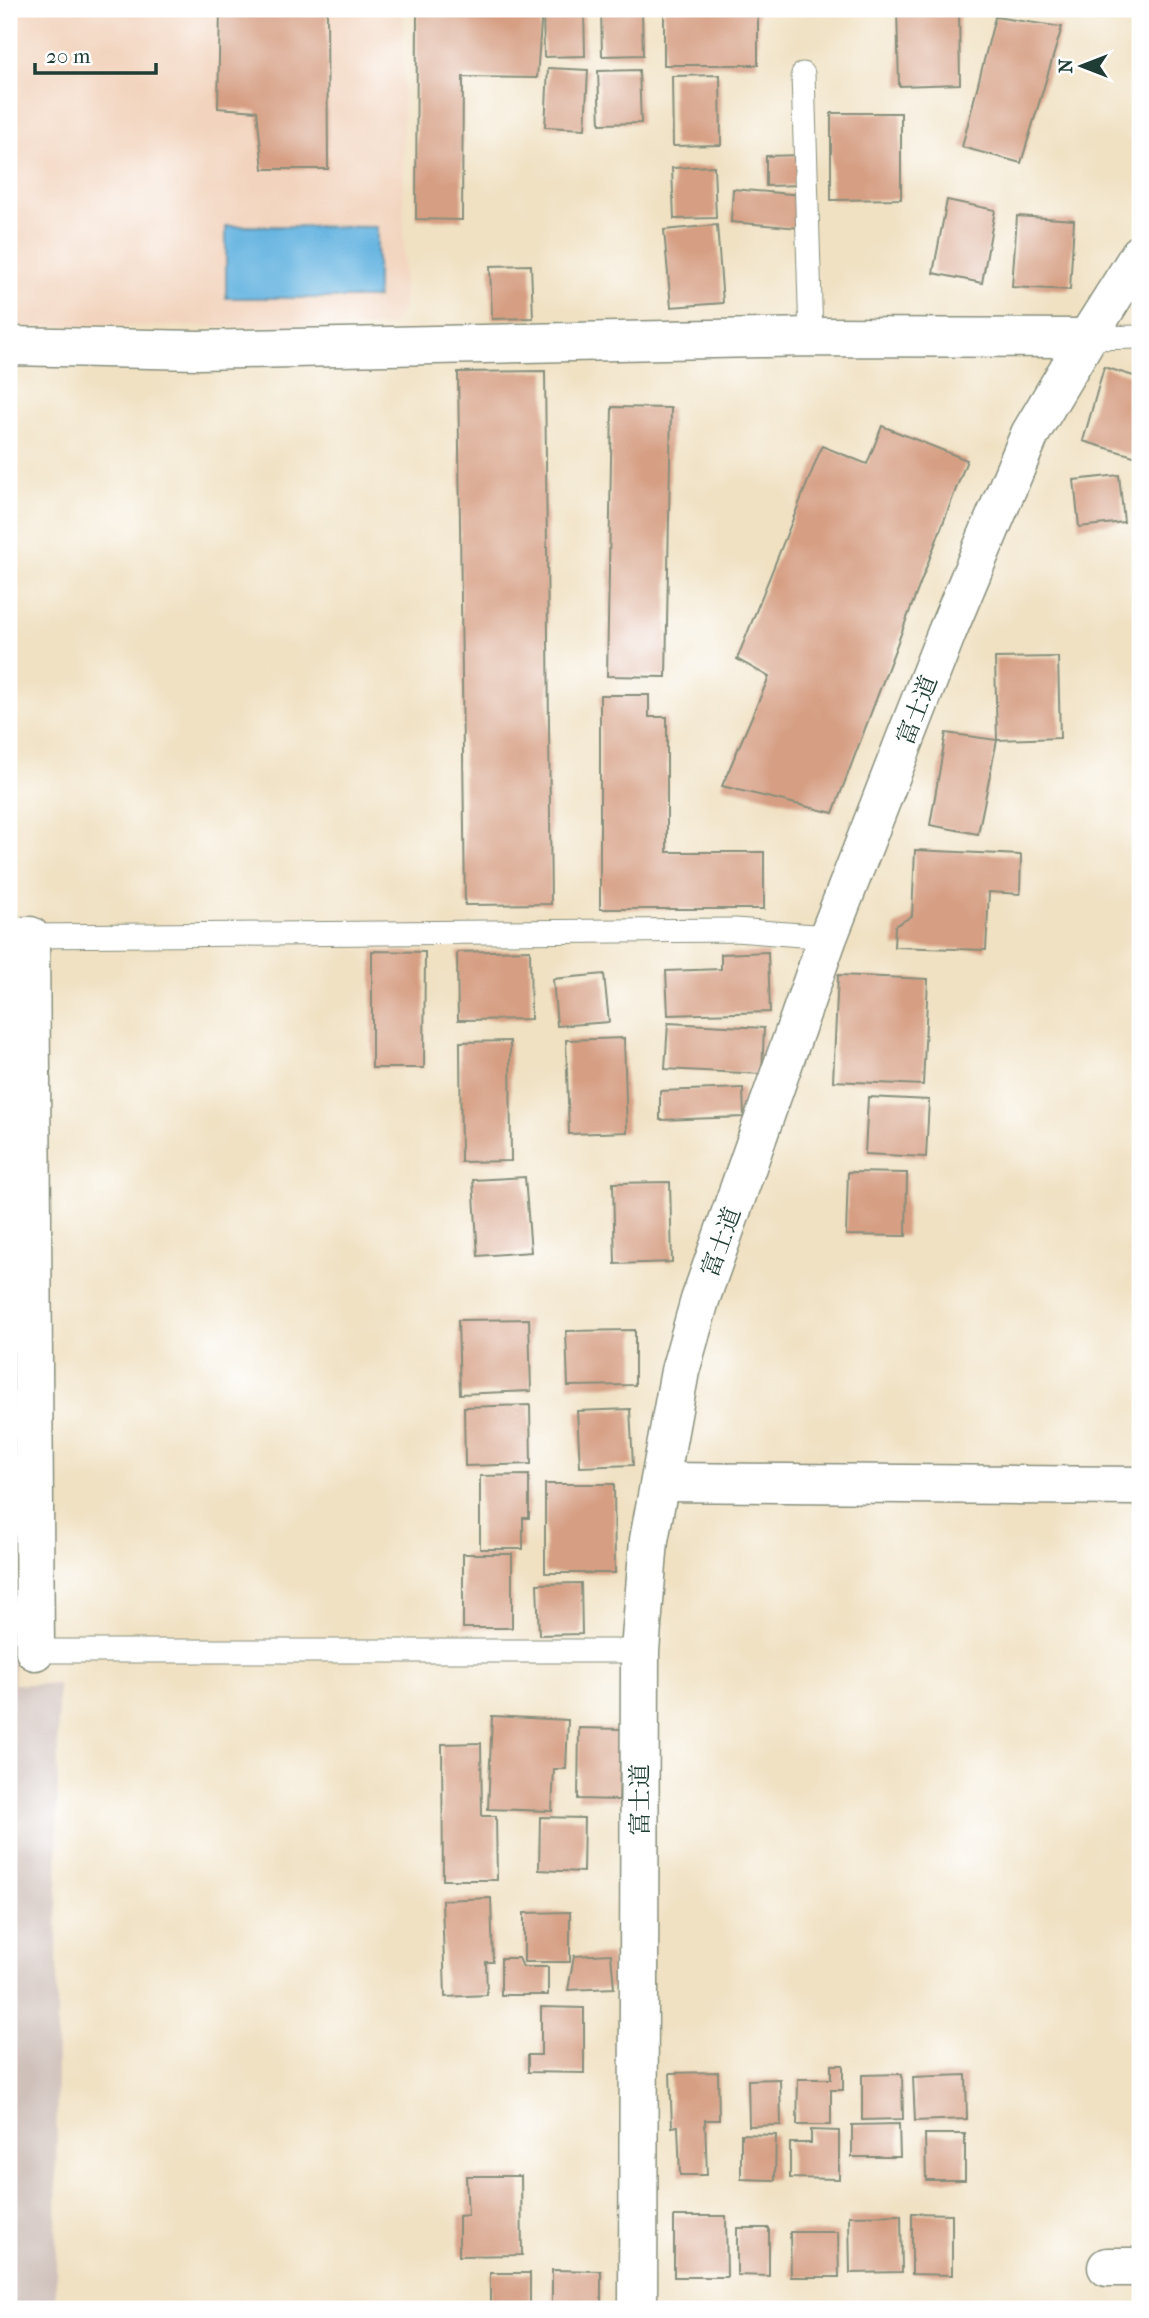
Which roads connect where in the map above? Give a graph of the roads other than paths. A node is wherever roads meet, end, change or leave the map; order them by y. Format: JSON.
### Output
{"nodes":[{"id":1,"x":803,"y":74,"type":"dead end"},
{"id":2,"x":1140,"y":254,"type":"edge"},
{"id":3,"x":811,"y":337,"type":"junction"},
{"id":4,"x":1140,"y":337,"type":"edge"},
{"id":5,"x":1087,"y":338,"type":"junction"},
{"id":6,"x":9,"y":346,"type":"edge"},
{"id":7,"x":19,"y":936,"type":"edge"},
{"id":8,"x":828,"y":937,"type":"junction"},
{"id":9,"x":660,"y":1482,"type":"junction"},
{"id":10,"x":1140,"y":1486,"type":"edge"},
{"id":11,"x":35,"y":1651,"type":"joint"},
{"id":12,"x":640,"y":1651,"type":"junction"},
{"id":13,"x":638,"y":2309,"type":"edge"}],
"edges":[{"from":1,"to":3,"type":"lane"},
{"from":2,"to":5,"type":"street","name":"富士道"},
{"from":3,"to":5,"type":"street"},
{"from":3,"to":6,"type":"street"},
{"from":4,"to":5,"type":"lane"},
{"from":5,"to":8,"type":"street","name":"富士道"},
{"from":7,"to":8,"type":"lane"},
{"from":7,"to":11,"type":"street"},
{"from":8,"to":9,"type":"street","name":"富士道"},
{"from":9,"to":10,"type":"street"},
{"from":9,"to":12,"type":"street","name":"富士道"},
{"from":11,"to":12,"type":"lane"},
{"from":12,"to":13,"type":"street","name":"富士道"}]}
